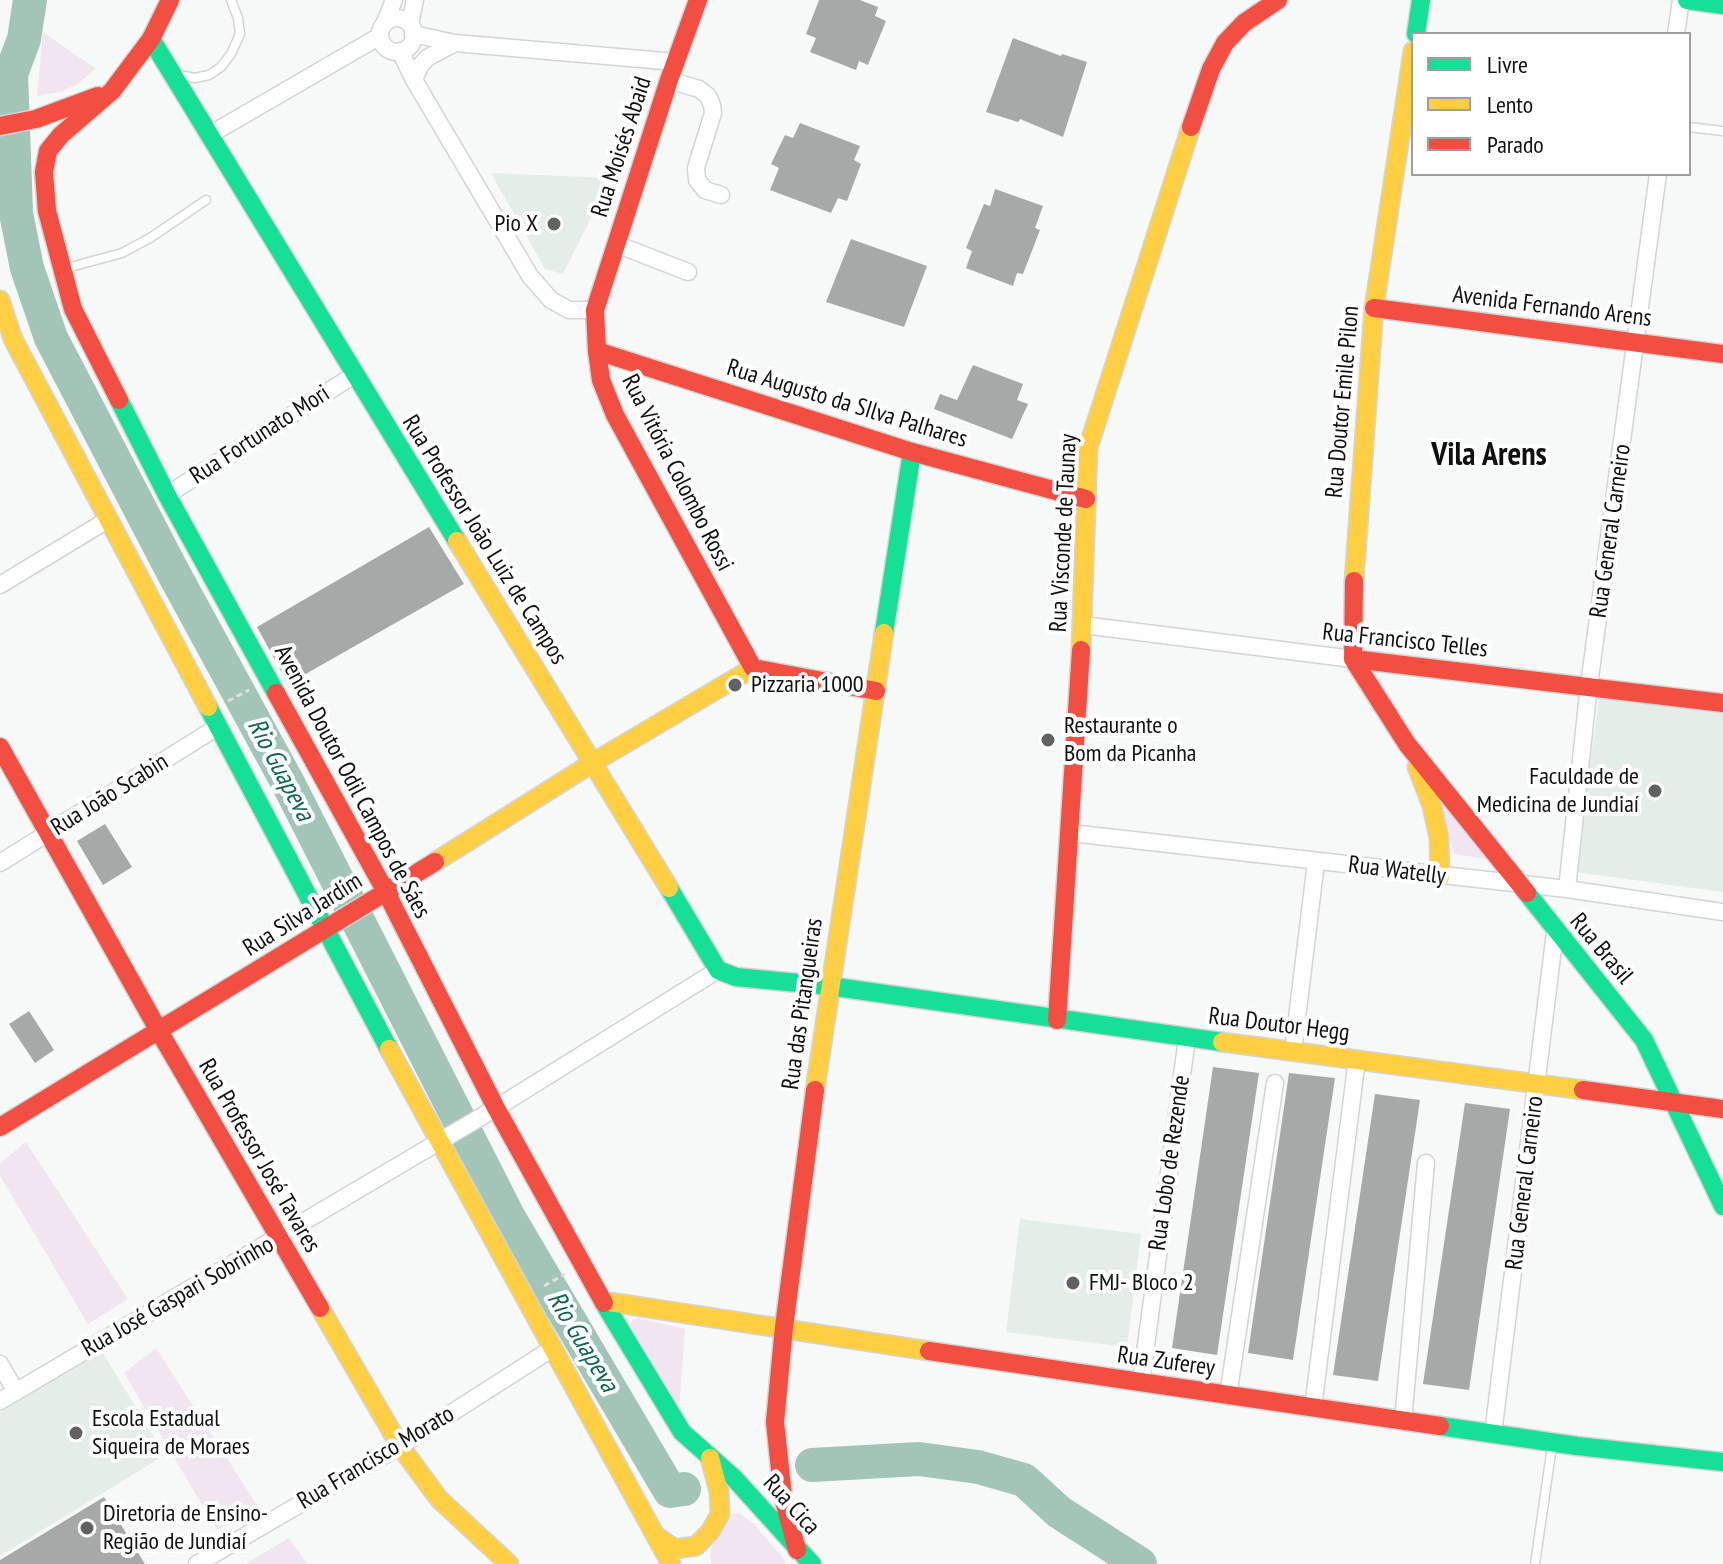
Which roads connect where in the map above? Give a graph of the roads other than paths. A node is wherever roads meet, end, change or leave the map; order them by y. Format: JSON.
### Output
{"nodes":[{"id":1,"x":231,"y":0,"type":"edge"},
{"id":2,"x":394,"y":0,"type":"edge"},
{"id":3,"x":415,"y":0,"type":"edge"},
{"id":4,"x":698,"y":0,"type":"edge"},
{"id":5,"x":1278,"y":0,"type":"edge"},
{"id":6,"x":1421,"y":0,"type":"edge"},
{"id":7,"x":1681,"y":0,"type":"edge"},
{"id":8,"x":1687,"y":0,"type":"edge"},
{"id":9,"x":167,"y":4,"type":"edge"},
{"id":10,"x":1723,"y":5,"type":"edge"},
{"id":11,"x":383,"y":29,"type":"junction"},
{"id":12,"x":412,"y":29,"type":"junction"},
{"id":13,"x":1416,"y":32,"type":"edge"},
{"id":14,"x":1676,"y":32,"type":"edge"},
{"id":15,"x":151,"y":39,"type":"junction"},
{"id":16,"x":455,"y":43,"type":"junction"},
{"id":17,"x":400,"y":51,"type":"junction"},
{"id":18,"x":1411,"y":64,"type":"edge"},
{"id":19,"x":672,"y":71,"type":"junction"},
{"id":20,"x":174,"y":75,"type":"junction"},
{"id":21,"x":414,"y":80,"type":"junction"},
{"id":22,"x":112,"y":91,"type":"junction"},
{"id":23,"x":0,"y":126,"type":"edge"},
{"id":24,"x":1691,"y":127,"type":"edge"},
{"id":25,"x":1723,"y":131,"type":"edge"},
{"id":26,"x":211,"y":134,"type":"junction"},
{"id":27,"x":1658,"y":176,"type":"edge"},
{"id":28,"x":721,"y":195,"type":"dead end"},
{"id":29,"x":206,"y":200,"type":"dead end"},
{"id":30,"x":616,"y":244,"type":"junction"},
{"id":31,"x":63,"y":269,"type":"junction"},
{"id":32,"x":688,"y":272,"type":"dead end"},
{"id":33,"x":0,"y":300,"type":"edge"},
{"id":34,"x":1374,"y":308,"type":"junction"},
{"id":35,"x":595,"y":310,"type":"junction"},
{"id":36,"x":1637,"y":342,"type":"junction"},
{"id":37,"x":597,"y":351,"type":"junction"},
{"id":38,"x":1723,"y":354,"type":"edge"},
{"id":39,"x":354,"y":375,"type":"junction"},
{"id":40,"x":912,"y":452,"type":"junction"},
{"id":41,"x":167,"y":495,"type":"junction"},
{"id":42,"x":1086,"y":499,"type":"junction"},
{"id":43,"x":109,"y":519,"type":"junction"},
{"id":44,"x":0,"y":585,"type":"edge"},
{"id":45,"x":1083,"y":625,"type":"junction"},
{"id":46,"x":1353,"y":659,"type":"junction"},
{"id":47,"x":753,"y":668,"type":"junction"},
{"id":48,"x":1589,"y":685,"type":"junction"},
{"id":49,"x":876,"y":691,"type":"junction"},
{"id":50,"x":1723,"y":703,"type":"edge"},
{"id":51,"x":219,"y":726,"type":"junction"},
{"id":52,"x":1407,"y":744,"type":"junction"},
{"id":53,"x":0,"y":747,"type":"edge"},
{"id":54,"x":594,"y":762,"type":"junction"},
{"id":55,"x":50,"y":833,"type":"junction"},
{"id":56,"x":1071,"y":833,"type":"junction"},
{"id":57,"x":1316,"y":862,"type":"junction"},
{"id":58,"x":0,"y":863,"type":"edge"},
{"id":59,"x":1440,"y":877,"type":"junction"},
{"id":60,"x":1519,"y":884,"type":"junction"},
{"id":61,"x":1567,"y":889,"type":"junction"},
{"id":62,"x":386,"y":892,"type":"junction"},
{"id":63,"x":1723,"y":912,"type":"edge"},
{"id":64,"x":334,"y":925,"type":"junction"},
{"id":65,"x":1555,"y":932,"type":"junction"},
{"id":66,"x":718,"y":970,"type":"junction"},
{"id":67,"x":829,"y":986,"type":"junction"},
{"id":68,"x":1057,"y":1020,"type":"junction"},
{"id":69,"x":159,"y":1031,"type":"junction"},
{"id":70,"x":1187,"y":1038,"type":"junction"},
{"id":71,"x":1293,"y":1051,"type":"junction"},
{"id":72,"x":1357,"y":1059,"type":"junction"},
{"id":73,"x":1275,"y":1083,"type":"dead end"},
{"id":74,"x":1538,"y":1084,"type":"junction"},
{"id":75,"x":1675,"y":1102,"type":"junction"},
{"id":76,"x":1723,"y":1109,"type":"edge"},
{"id":77,"x":490,"y":1111,"type":"junction"},
{"id":78,"x":0,"y":1127,"type":"edge"},
{"id":79,"x":444,"y":1139,"type":"junction"},
{"id":80,"x":1426,"y":1163,"type":"dead end"},
{"id":81,"x":1723,"y":1206,"type":"edge"},
{"id":82,"x":279,"y":1238,"type":"junction"},
{"id":83,"x":603,"y":1301,"type":"junction"},
{"id":84,"x":784,"y":1327,"type":"junction"},
{"id":85,"x":553,"y":1348,"type":"junction"},
{"id":86,"x":0,"y":1364,"type":"edge"},
{"id":87,"x":1141,"y":1383,"type":"junction"},
{"id":88,"x":16,"y":1392,"type":"junction"},
{"id":89,"x":1228,"y":1396,"type":"junction"},
{"id":90,"x":0,"y":1401,"type":"edge"},
{"id":91,"x":1313,"y":1408,"type":"junction"},
{"id":92,"x":1403,"y":1421,"type":"junction"},
{"id":93,"x":1493,"y":1434,"type":"junction"},
{"id":94,"x":1552,"y":1442,"type":"junction"},
{"id":95,"x":400,"y":1446,"type":"junction"},
{"id":96,"x":710,"y":1458,"type":"junction"},
{"id":97,"x":1723,"y":1462,"type":"edge"},
{"id":98,"x":734,"y":1478,"type":"joint"},
{"id":99,"x":656,"y":1536,"type":"junction"},
{"id":100,"x":797,"y":1556,"type":"edge"},
{"id":101,"x":197,"y":1564,"type":"edge"},
{"id":102,"x":509,"y":1564,"type":"edge"},
{"id":103,"x":671,"y":1564,"type":"edge"},
{"id":104,"x":812,"y":1564,"type":"edge"},
{"id":105,"x":1535,"y":1564,"type":"edge"}],
"edges":[{"from":1,"to":20,"type":"lane"},
{"from":2,"to":11,"type":"street"},
{"from":3,"to":12,"type":"street"},
{"from":4,"to":19,"type":"main road","name":"Rua Moisés Abaid"},
{"from":5,"to":42,"type":"main road","name":"Rua Visconde de Taunay"},
{"from":6,"to":13,"type":"main road"},
{"from":7,"to":14,"type":"street"},
{"from":8,"to":10,"type":"main road"},
{"from":9,"to":15,"type":"main road","name":"Avenida Doutor Odil Campos de Sáes"},
{"from":11,"to":12,"type":"street"},
{"from":11,"to":17,"type":"street"},
{"from":11,"to":26,"type":"street"},
{"from":12,"to":16,"type":"street"},
{"from":12,"to":17,"type":"street"},
{"from":15,"to":20,"type":"main road","name":"Rua Professor João Luiz de Campos"},
{"from":15,"to":22,"type":"main road","name":"Avenida Doutor Odil Campos de Sáes"},
{"from":16,"to":19,"type":"street"},
{"from":16,"to":21,"type":"street"},
{"from":17,"to":21,"type":"street"},
{"from":18,"to":34,"type":"main road","name":"Rua Doutor Emile Pilon"},
{"from":19,"to":28,"type":"street"},
{"from":19,"to":30,"type":"main road","name":"Rua Moisés Abaid"},
{"from":20,"to":26,"type":"main road","name":"Rua Professor João Luiz de Campos"},
{"from":21,"to":35,"type":"street"},
{"from":22,"to":23,"type":"main road"},
{"from":22,"to":31,"type":"main road","name":"Avenida Doutor Odil Campos de Sáes"},
{"from":24,"to":25,"type":"lane"},
{"from":26,"to":39,"type":"main road","name":"Rua Professor João Luiz de Campos"},
{"from":27,"to":36,"type":"street","name":"Rua General Carneiro"},
{"from":29,"to":31,"type":"lane"},
{"from":30,"to":32,"type":"street"},
{"from":30,"to":35,"type":"main road","name":"Rua Moisés Abaid"},
{"from":31,"to":41,"type":"main road","name":"Avenida Doutor Odil Campos de Sáes"},
{"from":33,"to":43,"type":"main road"},
{"from":34,"to":36,"type":"main road","name":"Avenida Fernando Arens"},
{"from":34,"to":46,"type":"main road","name":"Rua Doutor Emile Pilon"},
{"from":35,"to":37,"type":"main road","name":"Rua Vitória Colombo Rossi"},
{"from":36,"to":38,"type":"main road","name":"Avenida Fernando Arens"},
{"from":36,"to":48,"type":"street","name":"Rua General Carneiro"},
{"from":37,"to":40,"type":"main road","name":"Rua Augusto da SIlva Palhares"},
{"from":37,"to":47,"type":"main road","name":"Rua Vitória Colombo Rossi"},
{"from":39,"to":41,"type":"street","name":"Rua Fortunato Mori"},
{"from":39,"to":54,"type":"main road","name":"Rua Professor João Luiz de Campos"},
{"from":40,"to":42,"type":"main road","name":"Rua Augusto da SIlva Palhares"},
{"from":40,"to":49,"type":"main road","name":"Rua das Pitangueiras"},
{"from":41,"to":62,"type":"main road","name":"Avenida Doutor Odil Campos de Sáes"},
{"from":42,"to":45,"type":"main road","name":"Rua Visconde de Taunay"},
{"from":43,"to":44,"type":"street"},
{"from":43,"to":51,"type":"main road"},
{"from":45,"to":46,"type":"street","name":"Rua Francisco Telles"},
{"from":45,"to":56,"type":"main road","name":"Rua Visconde de Taunay"},
{"from":46,"to":48,"type":"main road","name":"Rua Francisco Telles"},
{"from":46,"to":52,"type":"main road"},
{"from":47,"to":49,"type":"main road"},
{"from":47,"to":54,"type":"main road","name":"Rua Silva Jardim"},
{"from":48,"to":50,"type":"main road","name":"Rua Francisco Telles"},
{"from":48,"to":61,"type":"street","name":"Rua General Carneiro"},
{"from":49,"to":67,"type":"main road","name":"Rua das Pitangueiras"},
{"from":51,"to":55,"type":"street","name":"Rua João Scabin"},
{"from":51,"to":64,"type":"main road"},
{"from":52,"to":59,"type":"main road"},
{"from":52,"to":60,"type":"main road","name":"Rua Brasil"},
{"from":53,"to":55,"type":"main road","name":"Rua Professor José Tavares"},
{"from":54,"to":62,"type":"main road","name":"Rua Silva Jardim"},
{"from":54,"to":66,"type":"main road","name":"Rua Professor João Luiz de Campos"},
{"from":55,"to":58,"type":"street","name":"Rua João Scabin"},
{"from":55,"to":69,"type":"main road","name":"Rua Professor José Tavares"},
{"from":56,"to":57,"type":"street","name":"Rua Watelly"},
{"from":56,"to":68,"type":"main road","name":"Rua Visconde de Taunay"},
{"from":57,"to":59,"type":"street","name":"Rua Watelly"},
{"from":57,"to":71,"type":"street"},
{"from":59,"to":60,"type":"street","name":"Rua Watelly"},
{"from":60,"to":61,"type":"street","name":"Rua Watelly"},
{"from":60,"to":65,"type":"main road","name":"Rua Brasil"},
{"from":61,"to":63,"type":"street","name":"Rua Watelly"},
{"from":62,"to":64,"type":"main road","name":"Rua Silva Jardim"},
{"from":62,"to":77,"type":"main road","name":"Avenida Doutor Odil Campos de Sáes"},
{"from":64,"to":69,"type":"main road","name":"Rua Silva Jardim"},
{"from":64,"to":79,"type":"main road"},
{"from":65,"to":74,"type":"street","name":"Rua General Carneiro"},
{"from":65,"to":75,"type":"main road","name":"Rua Brasil"},
{"from":66,"to":67,"type":"main road"},
{"from":66,"to":77,"type":"street"},
{"from":67,"to":68,"type":"main road","name":"Rua Doutor Hegg"},
{"from":67,"to":84,"type":"main road","name":"Rua das Pitangueiras"},
{"from":68,"to":70,"type":"main road","name":"Rua Doutor Hegg"},
{"from":69,"to":78,"type":"main road","name":"Rua Silva Jardim"},
{"from":69,"to":82,"type":"main road","name":"Rua Professor José Tavares"},
{"from":70,"to":71,"type":"main road","name":"Rua Doutor Hegg"},
{"from":70,"to":87,"type":"street","name":"Rua Lobo de Rezende"},
{"from":71,"to":72,"type":"main road","name":"Rua Doutor Hegg"},
{"from":72,"to":74,"type":"main road","name":"Rua Doutor Hegg"},
{"from":72,"to":91,"type":"street"},
{"from":73,"to":89,"type":"street"},
{"from":74,"to":75,"type":"main road","name":"Rua Doutor Hegg"},
{"from":74,"to":93,"type":"street","name":"Rua General Carneiro"},
{"from":75,"to":76,"type":"main road","name":"Rua Doutor Hegg"},
{"from":75,"to":81,"type":"main road","name":"Rua Brasil"},
{"from":77,"to":79,"type":"street","name":"Rua José Gaspari Sobrinho"},
{"from":77,"to":83,"type":"main road","name":"Avenida Doutor Odil Campos de Sáes"},
{"from":79,"to":82,"type":"street","name":"Rua José Gaspari Sobrinho"},
{"from":79,"to":85,"type":"main road"},
{"from":80,"to":92,"type":"street"},
{"from":82,"to":88,"type":"street","name":"Rua José Gaspari Sobrinho"},
{"from":82,"to":95,"type":"main road","name":"Rua Professor José Tavares"},
{"from":83,"to":84,"type":"main road","name":"Rua Zuferey"},
{"from":83,"to":96,"type":"main road","name":"Avenida Doutor Odil Campos de Sáes"},
{"from":84,"to":87,"type":"main road","name":"Rua Zuferey"},
{"from":84,"to":100,"type":"main road","name":"Rua das Pitangueiras"},
{"from":85,"to":95,"type":"street","name":"Rua Francisco Morato"},
{"from":85,"to":99,"type":"main road"},
{"from":86,"to":88,"type":"street"},
{"from":87,"to":89,"type":"main road","name":"Rua Zuferey"},
{"from":88,"to":90,"type":"street","name":"Rua José Gaspari Sobrinho"},
{"from":89,"to":91,"type":"main road","name":"Rua Zuferey"},
{"from":91,"to":92,"type":"main road","name":"Rua Zuferey"},
{"from":92,"to":93,"type":"main road","name":"Rua Zuferey"},
{"from":93,"to":94,"type":"main road","name":"Rua Zuferey"},
{"from":94,"to":97,"type":"main road","name":"Rua Zuferey"},
{"from":94,"to":105,"type":"lane"},
{"from":95,"to":101,"type":"street","name":"Rua Francisco Morato"},
{"from":95,"to":102,"type":"main road","name":"Rua Professor José Tavares"},
{"from":96,"to":98,"type":"main road","name":"Avenida Doutor Odil Campos de Sáes"},
{"from":96,"to":99,"type":"main road"},
{"from":98,"to":100,"type":"main road","name":"Rua Cica"},
{"from":99,"to":103,"type":"main road"},
{"from":100,"to":104,"type":"main road","name":"Rua Cica"}]}
